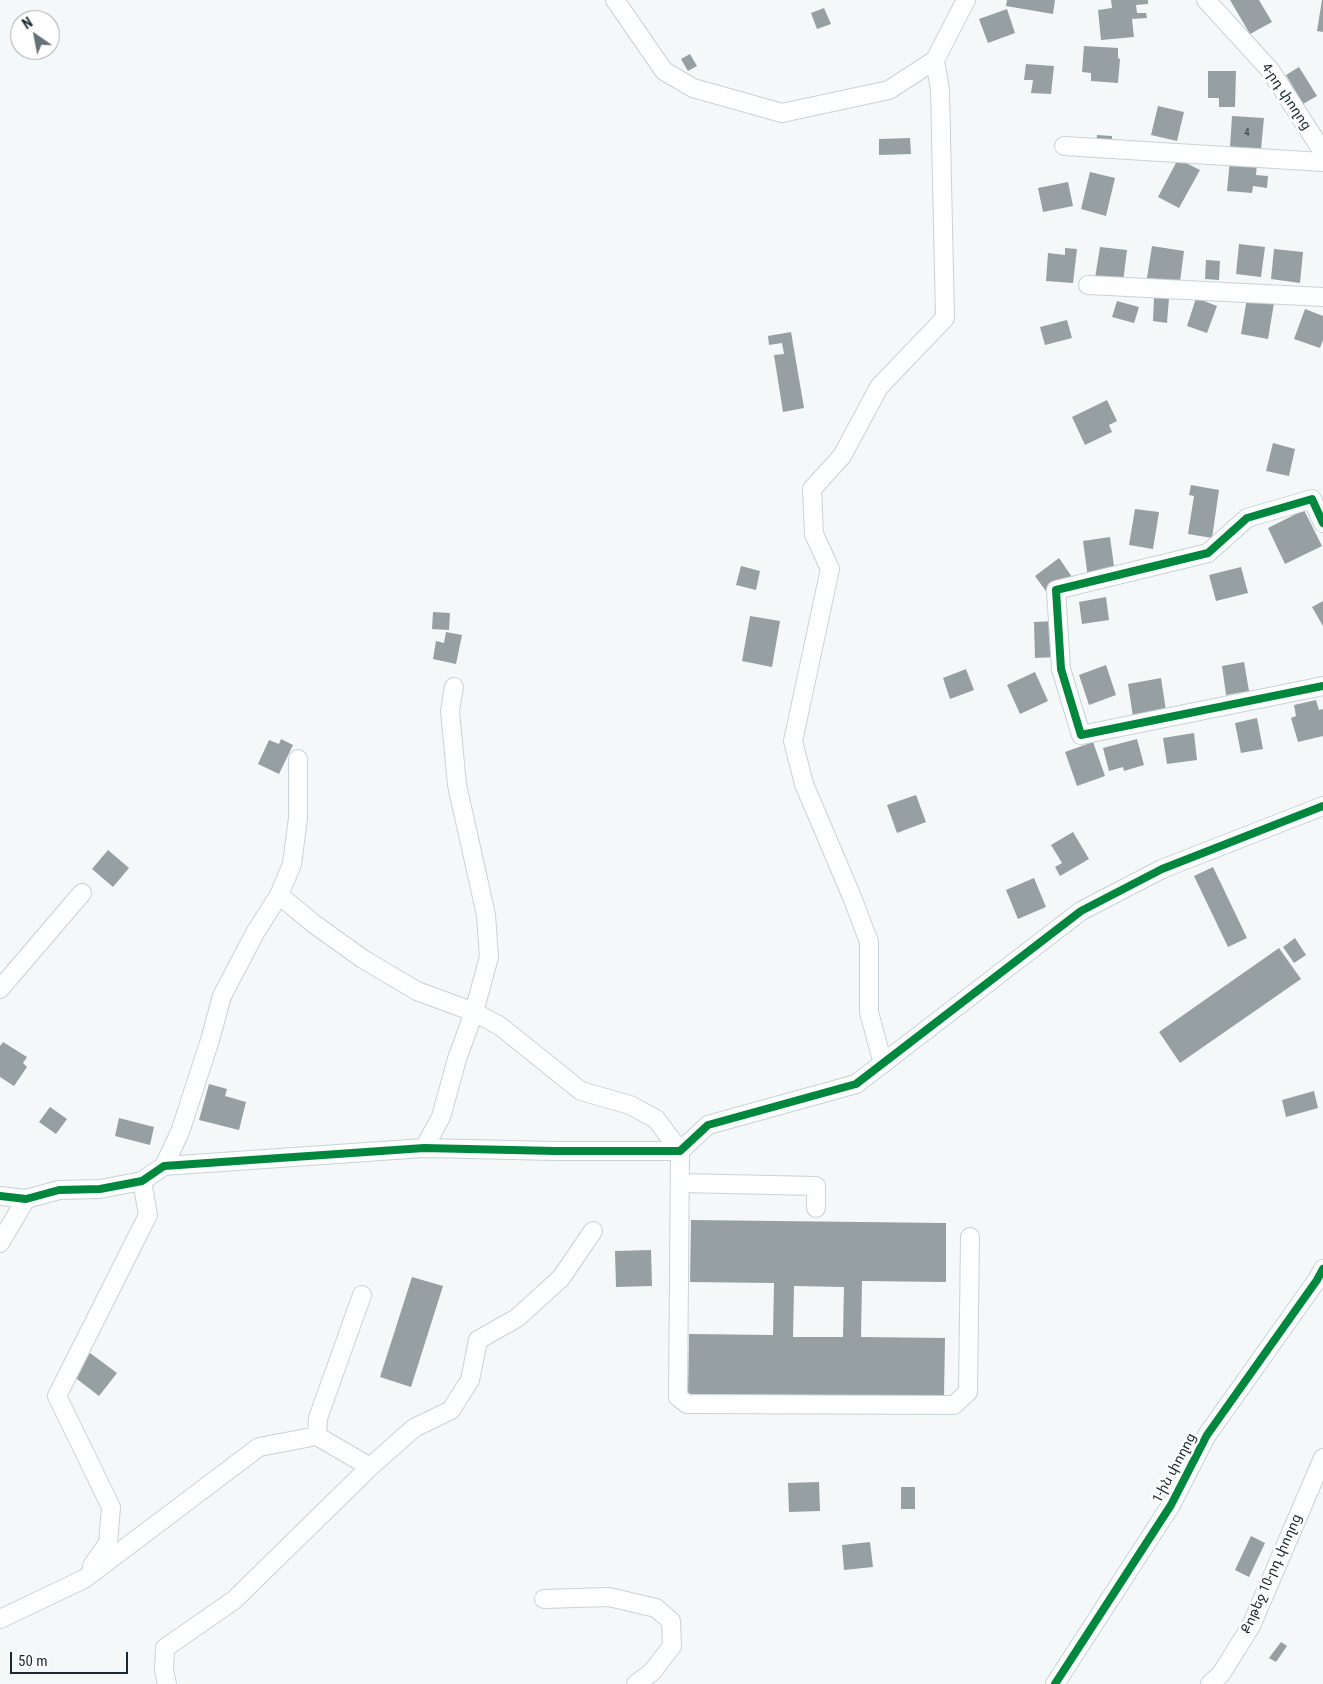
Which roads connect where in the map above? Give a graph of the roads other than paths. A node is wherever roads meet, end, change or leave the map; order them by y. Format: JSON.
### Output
{"nodes":[{"id":1,"x":615,"y":0,"type":"edge"},
{"id":2,"x":966,"y":0,"type":"edge"},
{"id":3,"x":1206,"y":0,"type":"edge"},
{"id":4,"x":935,"y":60,"type":"junction"},
{"id":5,"x":1064,"y":146,"type":"dead end"},
{"id":6,"x":1323,"y":152,"type":"edge"},
{"id":7,"x":1323,"y":162,"type":"edge"},
{"id":8,"x":1088,"y":285,"type":"dead end"},
{"id":9,"x":1323,"y":297,"type":"edge"},
{"id":10,"x":1323,"y":523,"type":"edge"},
{"id":11,"x":1323,"y":686,"type":"edge"},
{"id":12,"x":454,"y":687,"type":"dead end"},
{"id":13,"x":298,"y":759,"type":"dead end"},
{"id":14,"x":1323,"y":806,"type":"edge"},
{"id":15,"x":82,"y":894,"type":"dead end"},
{"id":16,"x":279,"y":895,"type":"junction"},
{"id":17,"x":0,"y":989,"type":"edge"},
{"id":18,"x":474,"y":1012,"type":"junction"},
{"id":19,"x":883,"y":1064,"type":"junction"},
{"id":20,"x":424,"y":1148,"type":"junction"},
{"id":21,"x":680,"y":1151,"type":"junction"},
{"id":22,"x":164,"y":1166,"type":"junction"},
{"id":23,"x":142,"y":1181,"type":"junction"},
{"id":24,"x":680,"y":1184,"type":"junction"},
{"id":25,"x":0,"y":1196,"type":"edge"},
{"id":26,"x":26,"y":1199,"type":"junction"},
{"id":27,"x":816,"y":1208,"type":"dead end"},
{"id":28,"x":593,"y":1231,"type":"dead end"},
{"id":29,"x":970,"y":1237,"type":"dead end"},
{"id":30,"x":0,"y":1243,"type":"edge"},
{"id":31,"x":1323,"y":1269,"type":"edge"},
{"id":32,"x":362,"y":1295,"type":"dead end"},
{"id":33,"x":317,"y":1436,"type":"junction"},
{"id":34,"x":1323,"y":1458,"type":"edge"},
{"id":35,"x":370,"y":1467,"type":"junction"},
{"id":36,"x":84,"y":1579,"type":"junction"},
{"id":37,"x":544,"y":1599,"type":"dead end"},
{"id":38,"x":0,"y":1620,"type":"edge"},
{"id":39,"x":167,"y":1684,"type":"edge"},
{"id":40,"x":636,"y":1684,"type":"edge"},
{"id":41,"x":1055,"y":1684,"type":"edge"},
{"id":42,"x":1210,"y":1684,"type":"edge"}],
"edges":[{"from":1,"to":4,"type":"street"},
{"from":2,"to":4,"type":"street"},
{"from":3,"to":6,"type":"street","name":"4-րդ փողոց"},
{"from":4,"to":19,"type":"street"},
{"from":5,"to":7,"type":"street"},
{"from":8,"to":9,"type":"street"},
{"from":10,"to":11,"type":"street"},
{"from":12,"to":18,"type":"street"},
{"from":13,"to":16,"type":"street"},
{"from":14,"to":19,"type":"street"},
{"from":15,"to":17,"type":"street"},
{"from":16,"to":18,"type":"street"},
{"from":16,"to":22,"type":"street"},
{"from":18,"to":20,"type":"street"},
{"from":18,"to":21,"type":"street"},
{"from":19,"to":21,"type":"street"},
{"from":20,"to":21,"type":"street"},
{"from":20,"to":22,"type":"street"},
{"from":21,"to":24,"type":"street"},
{"from":22,"to":23,"type":"street"},
{"from":23,"to":26,"type":"street"},
{"from":23,"to":36,"type":"street"},
{"from":24,"to":27,"type":"street"},
{"from":24,"to":29,"type":"street"},
{"from":25,"to":26,"type":"street"},
{"from":26,"to":30,"type":"street"},
{"from":28,"to":35,"type":"street"},
{"from":31,"to":41,"type":"street","name":"1-ին փողոց"},
{"from":32,"to":33,"type":"street"},
{"from":33,"to":35,"type":"street"},
{"from":33,"to":36,"type":"street"},
{"from":34,"to":42,"type":"street","name":"Քոթեջ 10-րդ փողոց"},
{"from":35,"to":39,"type":"street"},
{"from":36,"to":38,"type":"street"},
{"from":37,"to":40,"type":"street"}]}
